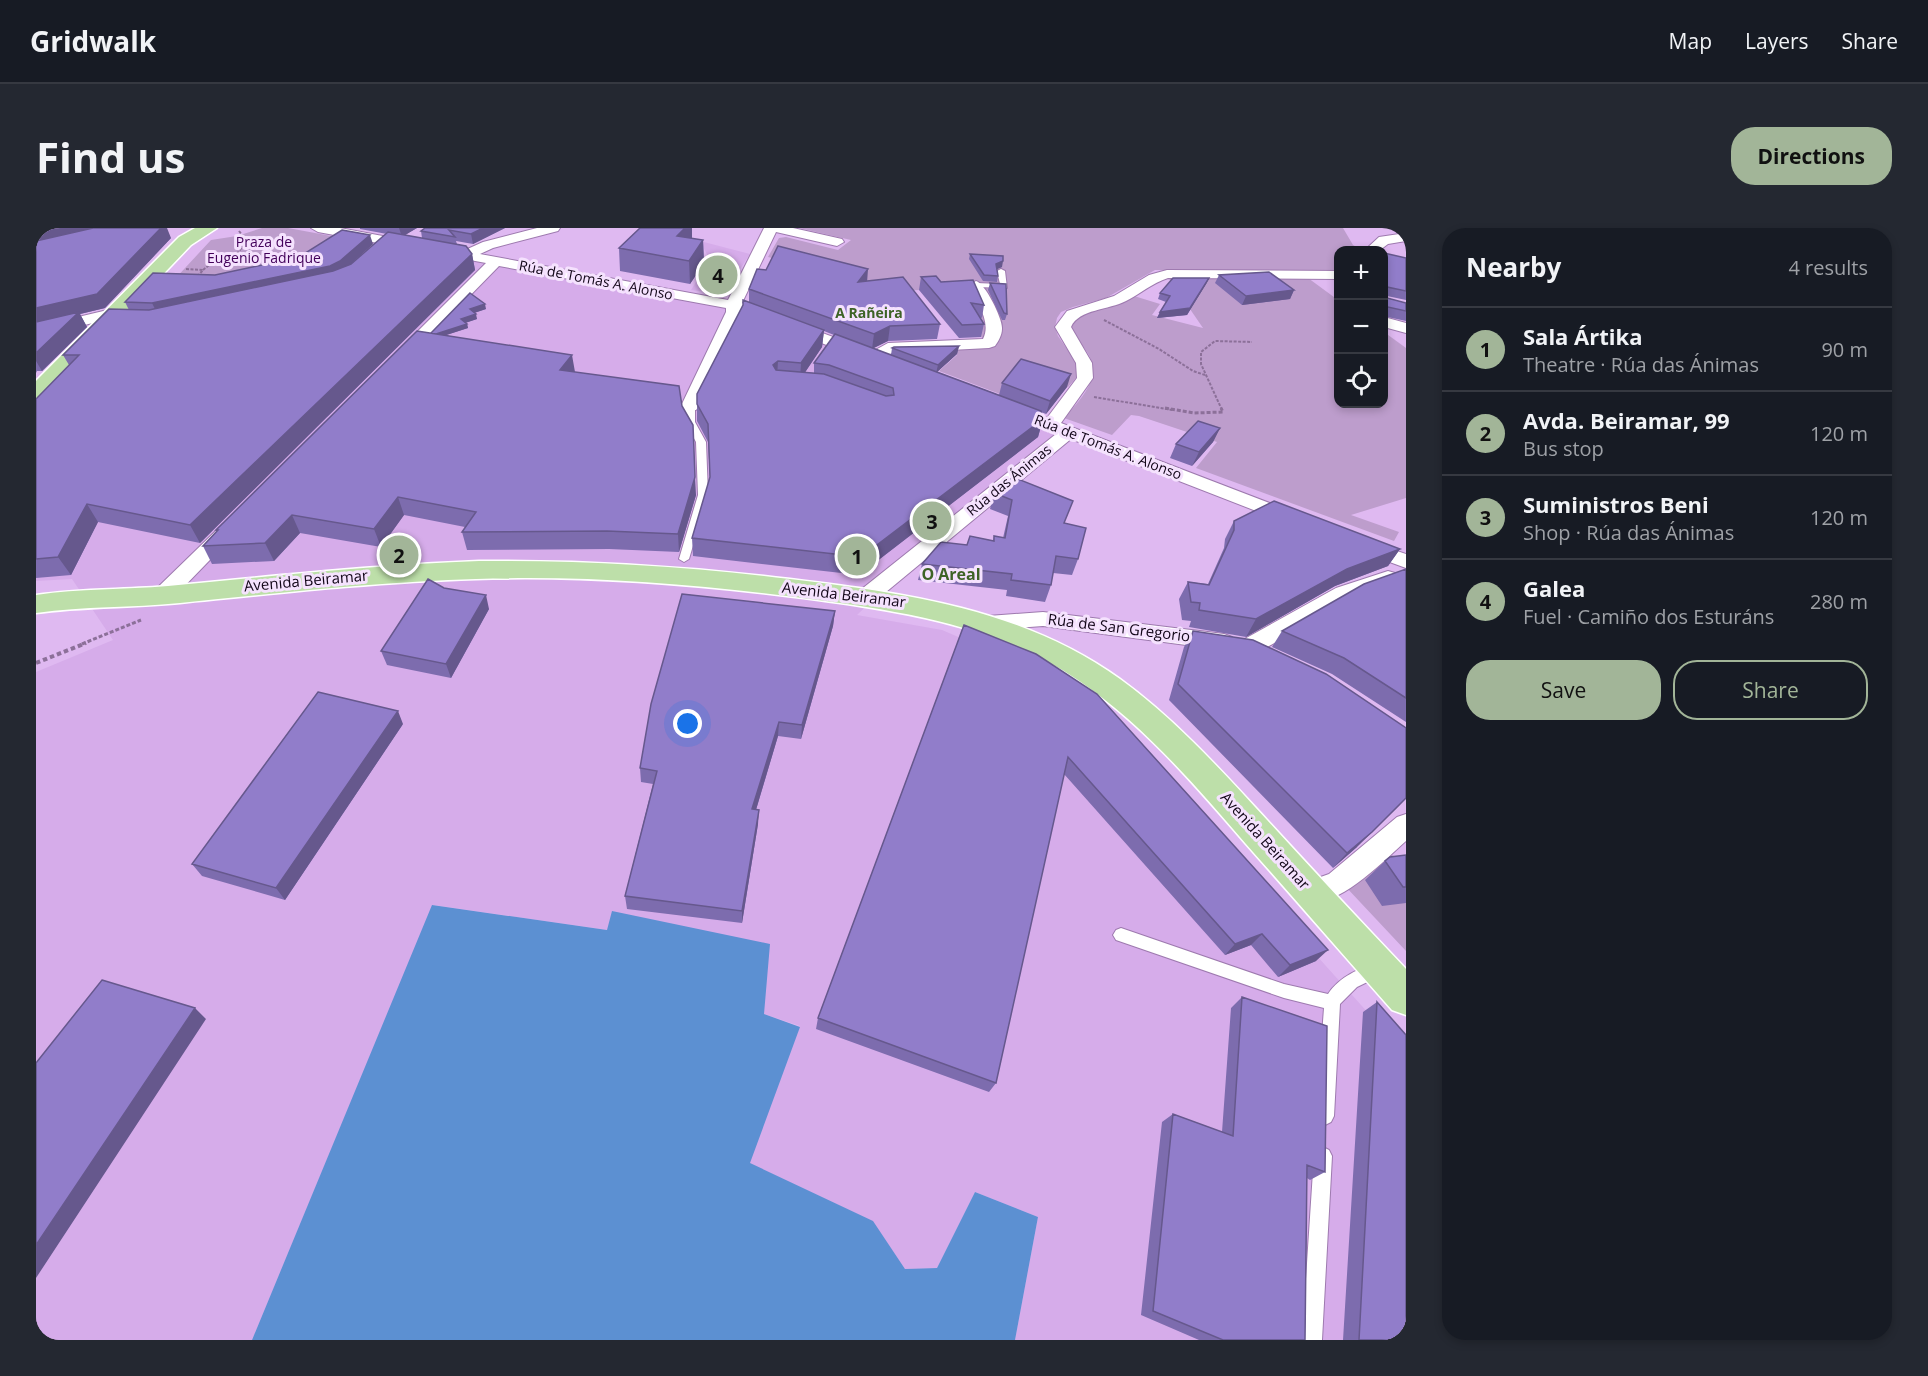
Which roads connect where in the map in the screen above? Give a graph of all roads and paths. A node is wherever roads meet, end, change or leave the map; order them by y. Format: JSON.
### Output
{"nodes":[{"id":1,"x":208,"y":228,"type":"edge"},
{"id":2,"x":318,"y":228,"type":"edge"},
{"id":3,"x":553,"y":228,"type":"edge"},
{"id":4,"x":773,"y":228,"type":"edge"},
{"id":5,"x":239,"y":231,"type":"dead end"},
{"id":6,"x":425,"y":231,"type":"edge"},
{"id":7,"x":190,"y":233,"type":"edge"},
{"id":8,"x":1406,"y":237,"type":"edge"},
{"id":9,"x":502,"y":242,"type":"junction"},
{"id":10,"x":837,"y":242,"type":"dead end"},
{"id":11,"x":396,"y":243,"type":"junction"},
{"id":12,"x":250,"y":245,"type":"junction"},
{"id":13,"x":1377,"y":246,"type":"edge"},
{"id":14,"x":375,"y":253,"type":"edge"},
{"id":15,"x":237,"y":255,"type":"junction"},
{"id":16,"x":463,"y":255,"type":"junction"},
{"id":17,"x":252,"y":258,"type":"junction"},
{"id":18,"x":492,"y":261,"type":"junction"},
{"id":19,"x":184,"y":269,"type":"dead end"},
{"id":20,"x":203,"y":270,"type":"junction"},
{"id":21,"x":263,"y":270,"type":"edge"},
{"id":22,"x":1001,"y":271,"type":"edge"},
{"id":23,"x":1332,"y":275,"type":"edge"},
{"id":24,"x":194,"y":279,"type":"edge"},
{"id":25,"x":976,"y":285,"type":"joint"},
{"id":26,"x":733,"y":305,"type":"junction"},
{"id":27,"x":1088,"y":307,"type":"junction"},
{"id":28,"x":118,"y":317,"type":"junction"},
{"id":29,"x":1388,"y":323,"type":"edge"},
{"id":30,"x":940,"y":328,"type":"dead end"},
{"id":31,"x":1406,"y":328,"type":"edge"},
{"id":32,"x":36,"y":332,"type":"edge"},
{"id":33,"x":1252,"y":342,"type":"dead end"},
{"id":34,"x":955,"y":346,"type":"junction"},
{"id":35,"x":875,"y":357,"type":"junction"},
{"id":36,"x":392,"y":366,"type":"edge"},
{"id":37,"x":897,"y":366,"type":"edge"},
{"id":38,"x":1206,"y":376,"type":"junction"},
{"id":39,"x":36,"y":394,"type":"edge"},
{"id":40,"x":1073,"y":396,"type":"junction"},
{"id":41,"x":995,"y":404,"type":"edge"},
{"id":42,"x":690,"y":406,"type":"joint"},
{"id":43,"x":1050,"y":424,"type":"junction"},
{"id":44,"x":1069,"y":432,"type":"junction"},
{"id":45,"x":243,"y":516,"type":"edge"},
{"id":46,"x":1313,"y":526,"type":"edge"},
{"id":47,"x":1345,"y":538,"type":"edge"},
{"id":48,"x":684,"y":559,"type":"dead end"},
{"id":49,"x":1406,"y":561,"type":"edge"},
{"id":50,"x":1406,"y":570,"type":"edge"},
{"id":51,"x":164,"y":594,"type":"junction"},
{"id":52,"x":866,"y":597,"type":"junction"},
{"id":53,"x":141,"y":608,"type":"junction"},
{"id":54,"x":48,"y":613,"type":"edge"},
{"id":55,"x":988,"y":623,"type":"junction"},
{"id":56,"x":1249,"y":647,"type":"junction"},
{"id":57,"x":1274,"y":659,"type":"edge"},
{"id":58,"x":36,"y":663,"type":"edge"},
{"id":59,"x":1406,"y":825,"type":"edge"},
{"id":60,"x":1311,"y":892,"type":"junction"},
{"id":61,"x":1121,"y":935,"type":"dead end"},
{"id":62,"x":1379,"y":968,"type":"junction"},
{"id":63,"x":1406,"y":997,"type":"edge"},
{"id":64,"x":1332,"y":1002,"type":"junction"},
{"id":65,"x":1312,"y":1340,"type":"edge"}],
"edges":[{"from":1,"to":7,"type":"main road"},
{"from":2,"to":11,"type":"street","name":"Rúa de Tomás A. Alonso"},
{"from":3,"to":9,"type":"street"},
{"from":4,"to":10,"type":"street"},
{"from":4,"to":26,"type":"street"},
{"from":5,"to":12,"type":"path"},
{"from":6,"to":11,"type":"street"},
{"from":7,"to":28,"type":"main road"},
{"from":8,"to":13,"type":"street"},
{"from":9,"to":16,"type":"street"},
{"from":9,"to":18,"type":"street"},
{"from":11,"to":14,"type":"street"},
{"from":11,"to":16,"type":"street","name":"Rúa de Tomás A. Alonso"},
{"from":12,"to":15,"type":"path"},
{"from":12,"to":17,"type":"path"},
{"from":15,"to":17,"type":"path"},
{"from":15,"to":20,"type":"path"},
{"from":16,"to":18,"type":"street","name":"Rúa de Tomás A. Alonso"},
{"from":17,"to":21,"type":"path"},
{"from":18,"to":26,"type":"street","name":"Rúa de Tomás A. Alonso"},
{"from":18,"to":36,"type":"street"},
{"from":19,"to":20,"type":"path"},
{"from":20,"to":24,"type":"path"},
{"from":22,"to":25,"type":"lane"},
{"from":23,"to":27,"type":"street"},
{"from":25,"to":34,"type":"street"},
{"from":26,"to":35,"type":"street","name":"Rúa de Tomás A. Alonso"},
{"from":26,"to":42,"type":"street"},
{"from":27,"to":38,"type":"path"},
{"from":27,"to":40,"type":"street"},
{"from":28,"to":32,"type":"street"},
{"from":28,"to":39,"type":"main road"},
{"from":29,"to":31,"type":"street"},
{"from":30,"to":34,"type":"street"},
{"from":33,"to":38,"type":"path"},
{"from":34,"to":35,"type":"street"},
{"from":35,"to":37,"type":"street","name":"Rúa de Tomás A. Alonso"},
{"from":38,"to":40,"type":"path"},
{"from":40,"to":43,"type":"street"},
{"from":41,"to":43,"type":"street","name":"Rúa de Tomás A. Alonso"},
{"from":42,"to":48,"type":"lane"},
{"from":43,"to":44,"type":"street","name":"Rúa de Tomás A. Alonso"},
{"from":44,"to":46,"type":"street","name":"Rúa de Tomás A. Alonso"},
{"from":44,"to":52,"type":"street","name":"Rúa das Ánimas"},
{"from":45,"to":51,"type":"street"},
{"from":47,"to":49,"type":"street"},
{"from":50,"to":56,"type":"street"},
{"from":51,"to":52,"type":"main road","name":"Avenida Beiramar"},
{"from":51,"to":53,"type":"main road","name":"Avenida Beiramar"},
{"from":52,"to":55,"type":"main road","name":"Avenida Beiramar"},
{"from":53,"to":54,"type":"main road","name":"Avenida Beiramar"},
{"from":53,"to":58,"type":"path"},
{"from":55,"to":56,"type":"street","name":"Rúa de San Gregorio"},
{"from":55,"to":60,"type":"main road","name":"Avenida Beiramar"},
{"from":56,"to":57,"type":"street","name":"Rúa de San Gregorio"},
{"from":59,"to":60,"type":"street"},
{"from":60,"to":62,"type":"main road","name":"Avenida Beiramar"},
{"from":61,"to":64,"type":"lane"},
{"from":62,"to":63,"type":"main road","name":"Avenida Beiramar"},
{"from":62,"to":64,"type":"lane"},
{"from":64,"to":65,"type":"lane"}]}
